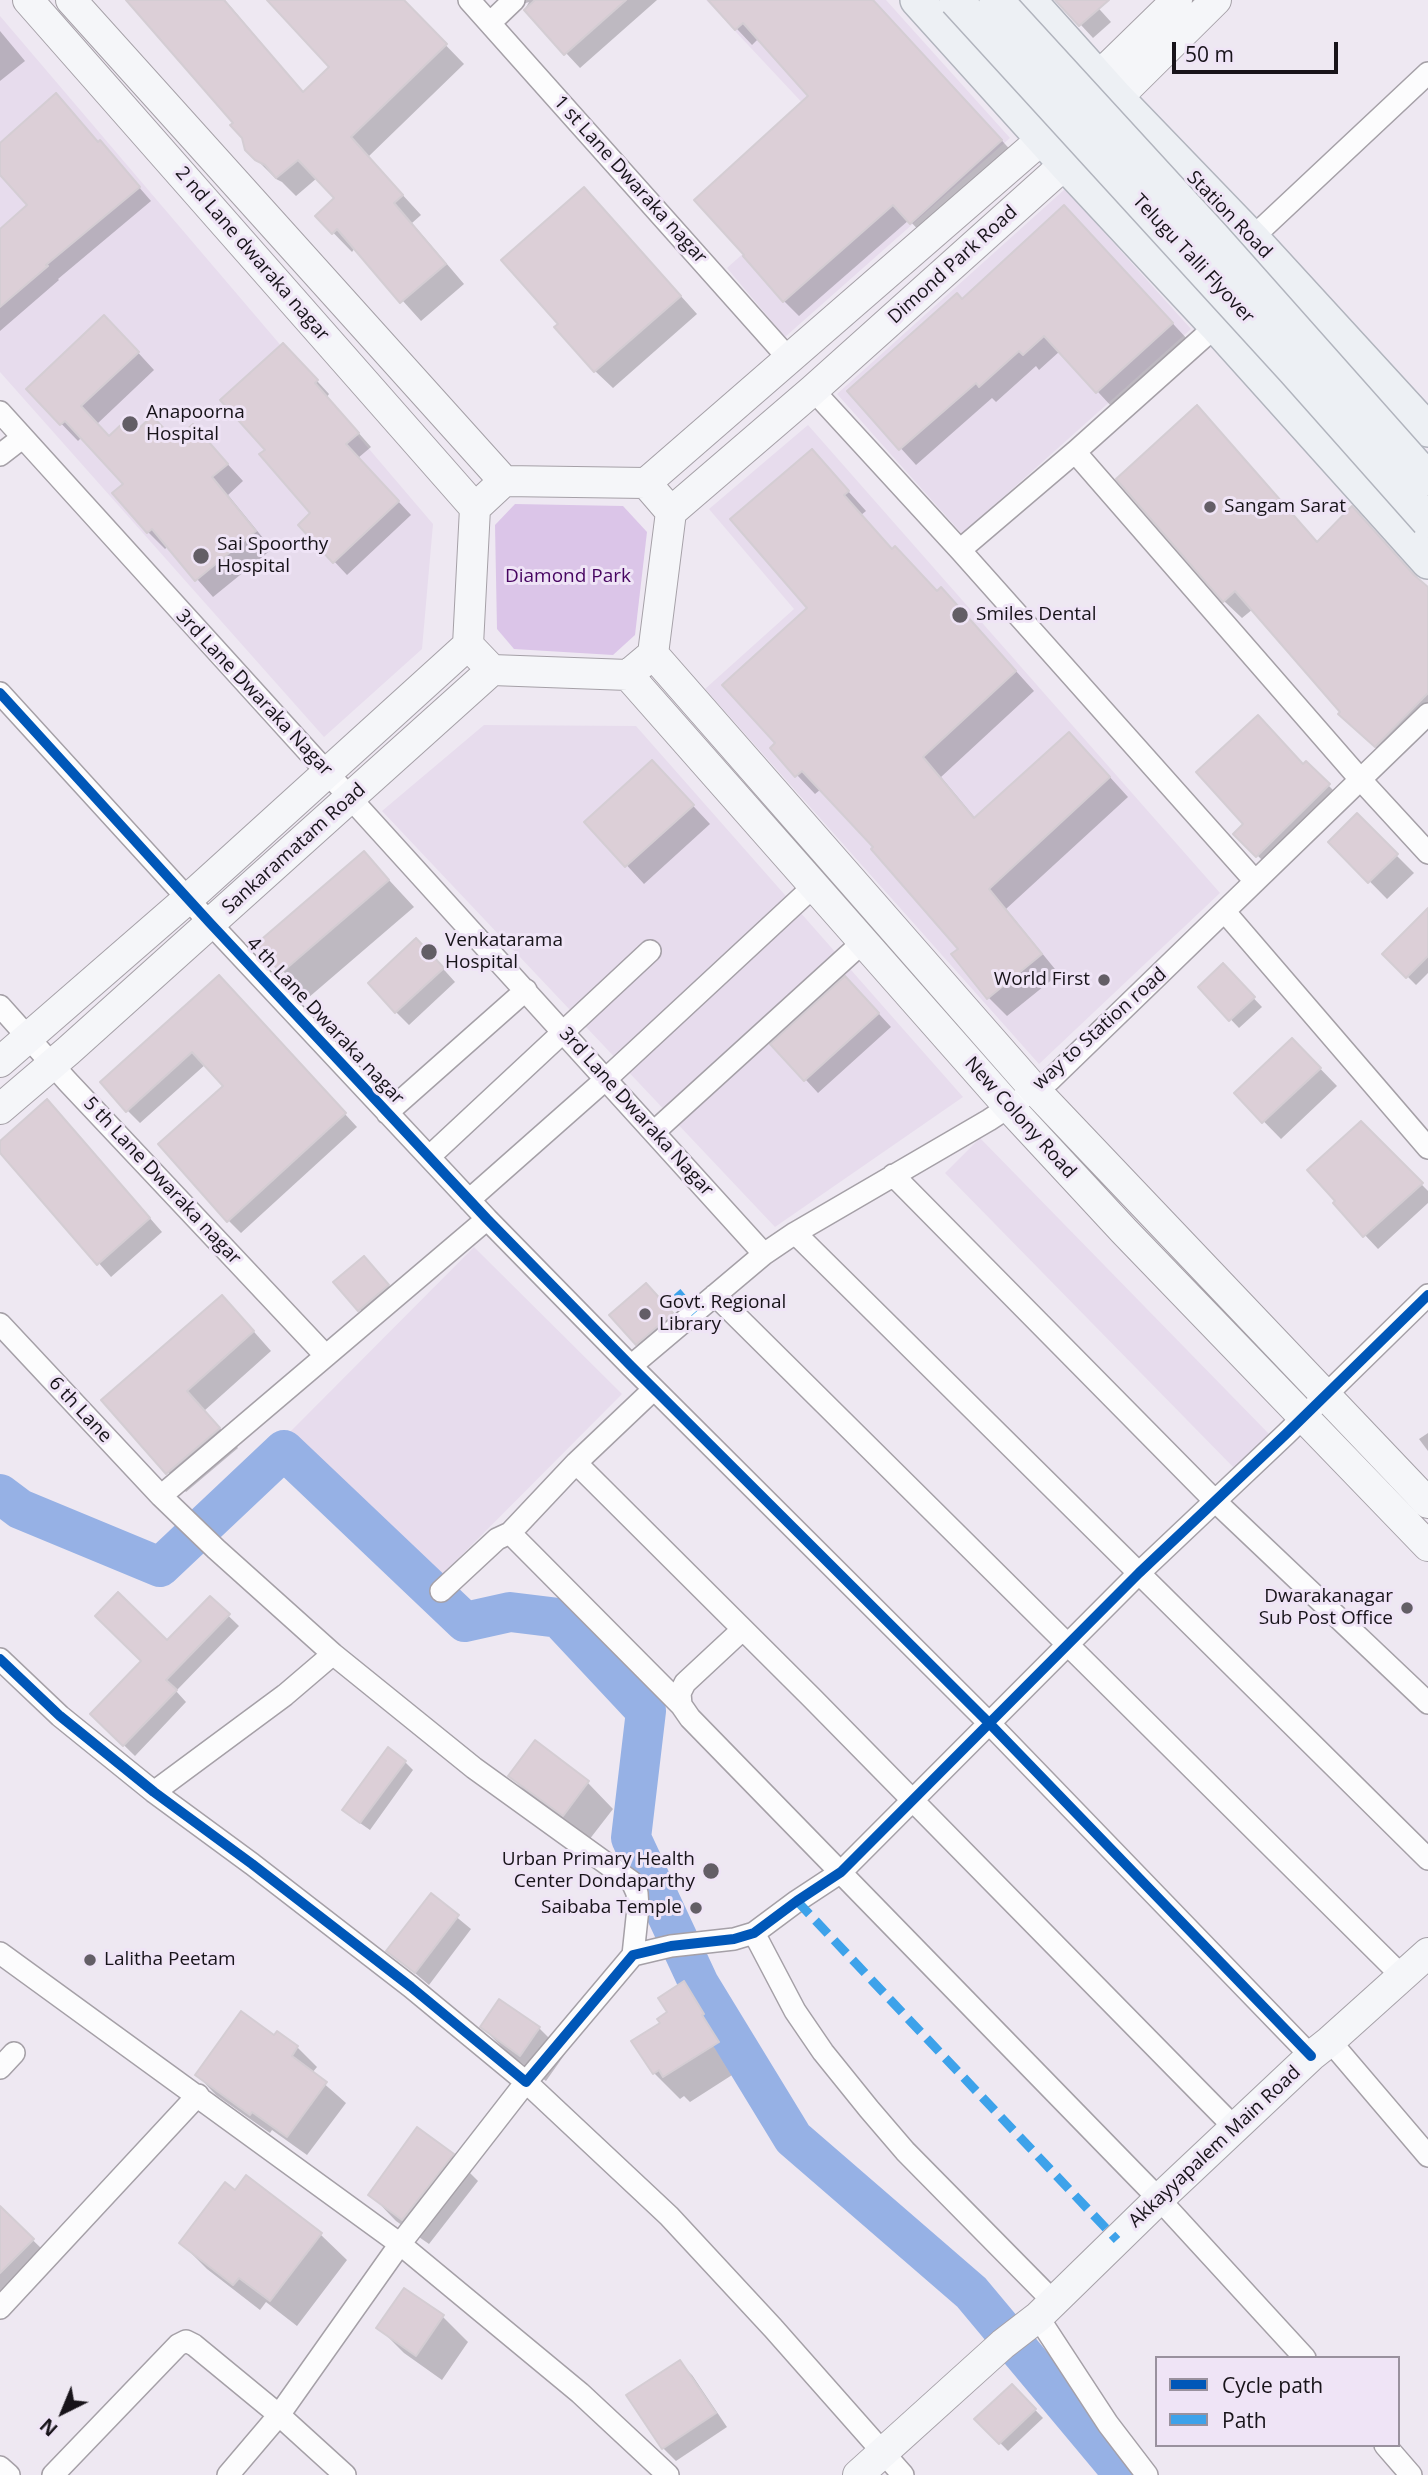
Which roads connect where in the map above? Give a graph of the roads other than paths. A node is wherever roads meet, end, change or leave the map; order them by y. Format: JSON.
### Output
{"nodes":[{"id":1,"x":28,"y":0,"type":"edge"},
{"id":2,"x":71,"y":0,"type":"edge"},
{"id":3,"x":469,"y":0,"type":"edge"},
{"id":4,"x":514,"y":0,"type":"edge"},
{"id":5,"x":917,"y":0,"type":"edge"},
{"id":6,"x":956,"y":0,"type":"edge"},
{"id":7,"x":996,"y":0,"type":"edge"},
{"id":8,"x":1029,"y":0,"type":"edge"},
{"id":9,"x":1177,"y":0,"type":"edge"},
{"id":10,"x":1216,"y":0,"type":"edge"},
{"id":11,"x":490,"y":23,"type":"junction"},
{"id":12,"x":1428,"y":73,"type":"edge"},
{"id":13,"x":1108,"y":88,"type":"junction"},
{"id":14,"x":1042,"y":139,"type":"junction"},
{"id":15,"x":1065,"y":164,"type":"junction"},
{"id":16,"x":1252,"y":239,"type":"junction"},
{"id":17,"x":1216,"y":326,"type":"junction"},
{"id":18,"x":790,"y":360,"type":"junction"},
{"id":19,"x":813,"y":390,"type":"junction"},
{"id":20,"x":0,"y":412,"type":"edge"},
{"id":21,"x":1428,"y":430,"type":"edge"},
{"id":22,"x":22,"y":438,"type":"junction"},
{"id":23,"x":1075,"y":452,"type":"junction"},
{"id":24,"x":0,"y":455,"type":"edge"},
{"id":25,"x":1428,"y":479,"type":"edge"},
{"id":26,"x":504,"y":481,"type":"junction"},
{"id":27,"x":646,"y":483,"type":"junction"},
{"id":28,"x":475,"y":508,"type":"junction"},
{"id":29,"x":671,"y":512,"type":"junction"},
{"id":30,"x":1428,"y":521,"type":"edge"},
{"id":31,"x":960,"y":550,"type":"junction"},
{"id":32,"x":1428,"y":562,"type":"edge"},
{"id":33,"x":468,"y":645,"type":"junction"},
{"id":34,"x":653,"y":654,"type":"junction"},
{"id":35,"x":492,"y":670,"type":"junction"},
{"id":36,"x":628,"y":675,"type":"junction"},
{"id":37,"x":0,"y":693,"type":"edge"},
{"id":38,"x":1428,"y":715,"type":"edge"},
{"id":39,"x":327,"y":772,"type":"junction"},
{"id":40,"x":1360,"y":779,"type":"junction"},
{"id":41,"x":351,"y":798,"type":"junction"},
{"id":42,"x":1428,"y":853,"type":"edge"},
{"id":43,"x":1255,"y":881,"type":"junction"},
{"id":44,"x":814,"y":886,"type":"junction"},
{"id":45,"x":188,"y":899,"type":"junction"},
{"id":46,"x":1225,"y":912,"type":"junction"},
{"id":47,"x":210,"y":923,"type":"junction"},
{"id":48,"x":863,"y":942,"type":"junction"},
{"id":49,"x":650,"y":951,"type":"dead end"},
{"id":50,"x":526,"y":990,"type":"junction"},
{"id":51,"x":0,"y":1006,"type":"edge"},
{"id":52,"x":564,"y":1033,"type":"junction"},
{"id":53,"x":28,"y":1037,"type":"junction"},
{"id":54,"x":0,"y":1062,"type":"edge"},
{"id":55,"x":52,"y":1064,"type":"junction"},
{"id":56,"x":606,"y":1079,"type":"junction"},
{"id":57,"x":1035,"y":1090,"type":"junction"},
{"id":58,"x":1009,"y":1107,"type":"junction"},
{"id":59,"x":0,"y":1109,"type":"edge"},
{"id":60,"x":387,"y":1113,"type":"junction"},
{"id":61,"x":654,"y":1132,"type":"junction"},
{"id":62,"x":1428,"y":1148,"type":"edge"},
{"id":63,"x":429,"y":1157,"type":"junction"},
{"id":64,"x":892,"y":1175,"type":"junction"},
{"id":65,"x":469,"y":1200,"type":"junction"},
{"id":66,"x":487,"y":1219,"type":"junction"},
{"id":67,"x":795,"y":1233,"type":"junction"},
{"id":68,"x":764,"y":1254,"type":"junction"},
{"id":69,"x":715,"y":1295,"type":"junction"},
{"id":70,"x":1428,"y":1295,"type":"edge"},
{"id":71,"x":0,"y":1324,"type":"edge"},
{"id":72,"x":325,"y":1355,"type":"junction"},
{"id":73,"x":631,"y":1366,"type":"junction"},
{"id":74,"x":654,"y":1389,"type":"junction"},
{"id":75,"x":1326,"y":1395,"type":"junction"},
{"id":76,"x":1303,"y":1418,"type":"junction"},
{"id":77,"x":576,"y":1463,"type":"junction"},
{"id":78,"x":161,"y":1496,"type":"junction"},
{"id":79,"x":1216,"y":1502,"type":"junction"},
{"id":80,"x":1428,"y":1503,"type":"edge"},
{"id":81,"x":510,"y":1533,"type":"junction"},
{"id":82,"x":1428,"y":1546,"type":"edge"},
{"id":83,"x":1139,"y":1573,"type":"junction"},
{"id":84,"x":441,"y":1591,"type":"dead end"},
{"id":85,"x":742,"y":1630,"type":"junction"},
{"id":86,"x":1068,"y":1647,"type":"junction"},
{"id":87,"x":333,"y":1654,"type":"junction"},
{"id":88,"x":0,"y":1658,"type":"edge"},
{"id":89,"x":1428,"y":1703,"type":"edge"},
{"id":90,"x":681,"y":1705,"type":"junction"},
{"id":91,"x":990,"y":1724,"type":"junction"},
{"id":92,"x":153,"y":1792,"type":"junction"},
{"id":93,"x":914,"y":1801,"type":"junction"},
{"id":94,"x":1428,"y":1859,"type":"edge"},
{"id":95,"x":841,"y":1872,"type":"junction"},
{"id":96,"x":754,"y":1933,"type":"junction"},
{"id":97,"x":0,"y":1953,"type":"edge"},
{"id":98,"x":1428,"y":1954,"type":"edge"},
{"id":99,"x":633,"y":1955,"type":"junction"},
{"id":100,"x":1403,"y":1977,"type":"junction"},
{"id":101,"x":1320,"y":2048,"type":"junction"},
{"id":102,"x":526,"y":2082,"type":"junction"},
{"id":103,"x":198,"y":2095,"type":"junction"},
{"id":104,"x":1236,"y":2128,"type":"junction"},
{"id":105,"x":1428,"y":2156,"type":"edge"},
{"id":106,"x":1159,"y":2199,"type":"junction"},
{"id":107,"x":400,"y":2244,"type":"junction"},
{"id":108,"x":0,"y":2308,"type":"edge"},
{"id":109,"x":1040,"y":2315,"type":"junction"},
{"id":110,"x":1303,"y":2356,"type":"edge"},
{"id":111,"x":279,"y":2415,"type":"junction"},
{"id":112,"x":1387,"y":2447,"type":"edge"},
{"id":113,"x":883,"y":2453,"type":"junction"},
{"id":114,"x":0,"y":2467,"type":"edge"},
{"id":115,"x":9,"y":2475,"type":"edge"},
{"id":116,"x":53,"y":2475,"type":"edge"},
{"id":117,"x":228,"y":2475,"type":"edge"},
{"id":118,"x":345,"y":2475,"type":"edge"},
{"id":119,"x":668,"y":2475,"type":"edge"},
{"id":120,"x":858,"y":2475,"type":"edge"},
{"id":121,"x":903,"y":2475,"type":"edge"},
{"id":122,"x":1147,"y":2475,"type":"edge"},
{"id":123,"x":1411,"y":2475,"type":"edge"}],
"edges":[{"from":1,"to":28,"type":"main road","name":"2 nd Lane dwaraka nagar"},
{"from":2,"to":26,"type":"main road","name":"2 nd Lane dwaraka nagar"},
{"from":3,"to":11,"type":"street","name":"1 st Lane Dwaraka nagar"},
{"from":4,"to":11,"type":"street"},
{"from":5,"to":14,"type":"main road"},
{"from":6,"to":30,"type":"main road","name":"Telugu Talli Flyover","bridge":true},
{"from":7,"to":25,"type":"main road","name":"Telugu Talli Flyover","bridge":true},
{"from":8,"to":13,"type":"main road","name":"Station Road"},
{"from":9,"to":13,"type":"main road","name":"Dimond Park Road"},
{"from":10,"to":13,"type":"main road","name":"Dimond Park Road"},
{"from":11,"to":18,"type":"street","name":"1 st Lane Dwaraka nagar"},
{"from":12,"to":16,"type":"street"},
{"from":13,"to":14,"type":"main road","name":"Dimond Park Road"},
{"from":13,"to":15,"type":"main road","name":"Dimond Park Road"},
{"from":13,"to":16,"type":"main road","name":"Station Road"},
{"from":14,"to":15,"type":"main road"},
{"from":14,"to":18,"type":"main road","name":"Dimond Park Road"},
{"from":15,"to":17,"type":"main road"},
{"from":15,"to":19,"type":"main road","name":"Dimond Park Road"},
{"from":16,"to":21,"type":"main road","name":"Station Road"},
{"from":17,"to":23,"type":"street"},
{"from":17,"to":32,"type":"main road"},
{"from":18,"to":27,"type":"main road","name":"Dimond Park Road"},
{"from":19,"to":29,"type":"main road","name":"Dimond Park Road"},
{"from":19,"to":31,"type":"street"},
{"from":20,"to":22,"type":"street","name":"3rd Lane Dwaraka Nagar"},
{"from":22,"to":24,"type":"street"},
{"from":22,"to":39,"type":"street","name":"3rd Lane Dwaraka Nagar"},
{"from":23,"to":31,"type":"street"},
{"from":23,"to":40,"type":"street"},
{"from":26,"to":27,"type":"main road"},
{"from":26,"to":28,"type":"main road"},
{"from":27,"to":29,"type":"main road"},
{"from":28,"to":33,"type":"main road"},
{"from":29,"to":34,"type":"main road"},
{"from":31,"to":43,"type":"street"},
{"from":33,"to":35,"type":"main road"},
{"from":33,"to":39,"type":"main road","name":"Sankaramatam Road"},
{"from":34,"to":36,"type":"main road"},
{"from":34,"to":57,"type":"main road","name":"New Colony Road"},
{"from":35,"to":36,"type":"main road"},
{"from":35,"to":41,"type":"main road","name":"Sankaramatam Road"},
{"from":36,"to":44,"type":"main road","name":"New Colony Road"},
{"from":37,"to":45,"type":"street","name":"4 th Lane Dwaraka nagar"},
{"from":38,"to":40,"type":"street","name":"way to Station road"},
{"from":39,"to":41,"type":"street","name":"3rd Lane Dwaraka Nagar"},
{"from":39,"to":45,"type":"main road","name":"Sankaramatam Road"},
{"from":40,"to":42,"type":"street"},
{"from":40,"to":43,"type":"street","name":"way to Station road"},
{"from":41,"to":47,"type":"main road","name":"Sankaramatam Road"},
{"from":41,"to":50,"type":"street","name":"3rd Lane Dwaraka Nagar"},
{"from":43,"to":46,"type":"street","name":"way to Station road"},
{"from":44,"to":48,"type":"main road","name":"New Colony Road"},
{"from":44,"to":56,"type":"street"},
{"from":45,"to":47,"type":"street","name":"4 th Lane Dwaraka nagar"},
{"from":45,"to":53,"type":"main road","name":"Sankaramatam Road"},
{"from":46,"to":57,"type":"street","name":"way to Station road"},
{"from":46,"to":62,"type":"street"},
{"from":47,"to":55,"type":"main road","name":"Sankaramatam Road"},
{"from":47,"to":60,"type":"street","name":"4 th Lane Dwaraka nagar"},
{"from":48,"to":58,"type":"main road","name":"New Colony Road"},
{"from":48,"to":61,"type":"street"},
{"from":49,"to":52,"type":"street"},
{"from":50,"to":52,"type":"street","name":"3rd Lane Dwaraka Nagar"},
{"from":50,"to":60,"type":"street"},
{"from":51,"to":53,"type":"street","name":"5 th Lane Dwaraka nagar"},
{"from":52,"to":56,"type":"street","name":"3rd Lane Dwaraka Nagar"},
{"from":52,"to":63,"type":"street"},
{"from":53,"to":54,"type":"main road","name":"Sankaramatam Road"},
{"from":53,"to":55,"type":"street","name":"5 th Lane Dwaraka nagar"},
{"from":55,"to":59,"type":"main road","name":"Sankaramatam Road"},
{"from":55,"to":72,"type":"street","name":"5 th Lane Dwaraka nagar"},
{"from":56,"to":61,"type":"street","name":"3rd Lane Dwaraka Nagar"},
{"from":56,"to":65,"type":"street"},
{"from":57,"to":58,"type":"street","name":"way to Station road"},
{"from":57,"to":75,"type":"main road","name":"New Colony Road"},
{"from":58,"to":64,"type":"street","name":"way to Station road"},
{"from":58,"to":76,"type":"main road","name":"New Colony Road"},
{"from":60,"to":63,"type":"street","name":"4 th Lane Dwaraka nagar"},
{"from":61,"to":68,"type":"street","name":"3rd Lane Dwaraka Nagar"},
{"from":63,"to":65,"type":"street","name":"4 th Lane Dwaraka nagar"},
{"from":64,"to":67,"type":"street","name":"way to Station road"},
{"from":64,"to":79,"type":"street"},
{"from":65,"to":66,"type":"street","name":"4 th Lane Dwaraka nagar"},
{"from":66,"to":72,"type":"street"},
{"from":66,"to":73,"type":"street","name":"4 th Lane Dwaraka nagar"},
{"from":67,"to":68,"type":"street","name":"way to Station road"},
{"from":67,"to":83,"type":"street"},
{"from":68,"to":69,"type":"street","name":"way to Station road"},
{"from":69,"to":73,"type":"street","name":"way to Station road"},
{"from":69,"to":86,"type":"street"},
{"from":70,"to":75,"type":"street"},
{"from":71,"to":78,"type":"street","name":"6 th Lane"},
{"from":72,"to":78,"type":"street"},
{"from":73,"to":74,"type":"street","name":"4 th Lane Dwaraka nagar"},
{"from":74,"to":77,"type":"street"},
{"from":74,"to":91,"type":"street","name":"4 th Lane Dwaraka nagar"},
{"from":75,"to":76,"type":"street"},
{"from":75,"to":80,"type":"main road","name":"New Colony Road"},
{"from":76,"to":79,"type":"street"},
{"from":76,"to":82,"type":"main road","name":"New Colony Road"},
{"from":77,"to":81,"type":"street"},
{"from":77,"to":85,"type":"street"},
{"from":78,"to":87,"type":"street","name":"6 th Lane"},
{"from":79,"to":83,"type":"street"},
{"from":79,"to":89,"type":"street"},
{"from":81,"to":84,"type":"street"},
{"from":81,"to":90,"type":"street"},
{"from":83,"to":86,"type":"street"},
{"from":83,"to":94,"type":"street"},
{"from":85,"to":90,"type":"street"},
{"from":85,"to":93,"type":"street"},
{"from":86,"to":91,"type":"street"},
{"from":86,"to":100,"type":"street"},
{"from":87,"to":92,"type":"street"},
{"from":87,"to":99,"type":"street","name":"6 th Lane"},
{"from":88,"to":92,"type":"street"},
{"from":90,"to":95,"type":"street"},
{"from":91,"to":93,"type":"street"},
{"from":91,"to":101,"type":"street","name":"4 th Lane Dwaraka nagar"},
{"from":92,"to":102,"type":"street"},
{"from":93,"to":95,"type":"street"},
{"from":93,"to":104,"type":"street"},
{"from":95,"to":96,"type":"street"},
{"from":95,"to":106,"type":"street"},
{"from":96,"to":99,"type":"street"},
{"from":96,"to":109,"type":"street"},
{"from":97,"to":103,"type":"street"},
{"from":98,"to":100,"type":"main road","name":"Akkayyapalem Main Road"},
{"from":99,"to":102,"type":"street"},
{"from":100,"to":101,"type":"main road","name":"Akkayyapalem Main Road"},
{"from":101,"to":104,"type":"main road","name":"Akkayyapalem Main Road"},
{"from":101,"to":105,"type":"street","name":"4 th Lane Dwaraka nagar"},
{"from":102,"to":107,"type":"street"},
{"from":102,"to":113,"type":"street"},
{"from":103,"to":107,"type":"street"},
{"from":103,"to":108,"type":"street"},
{"from":104,"to":106,"type":"main road","name":"Akkayyapalem Main Road"},
{"from":106,"to":109,"type":"main road","name":"Akkayyapalem Main Road"},
{"from":106,"to":110,"type":"street"},
{"from":107,"to":111,"type":"street"},
{"from":107,"to":119,"type":"street"},
{"from":109,"to":113,"type":"main road","name":"Akkayyapalem Main Road"},
{"from":109,"to":122,"type":"street"},
{"from":111,"to":116,"type":"street"},
{"from":111,"to":117,"type":"street"},
{"from":111,"to":118,"type":"street"},
{"from":112,"to":123,"type":"street"},
{"from":113,"to":120,"type":"main road","name":"Akkayyapalem Main Road"},
{"from":113,"to":121,"type":"street"},
{"from":114,"to":115,"type":"street"}]}
